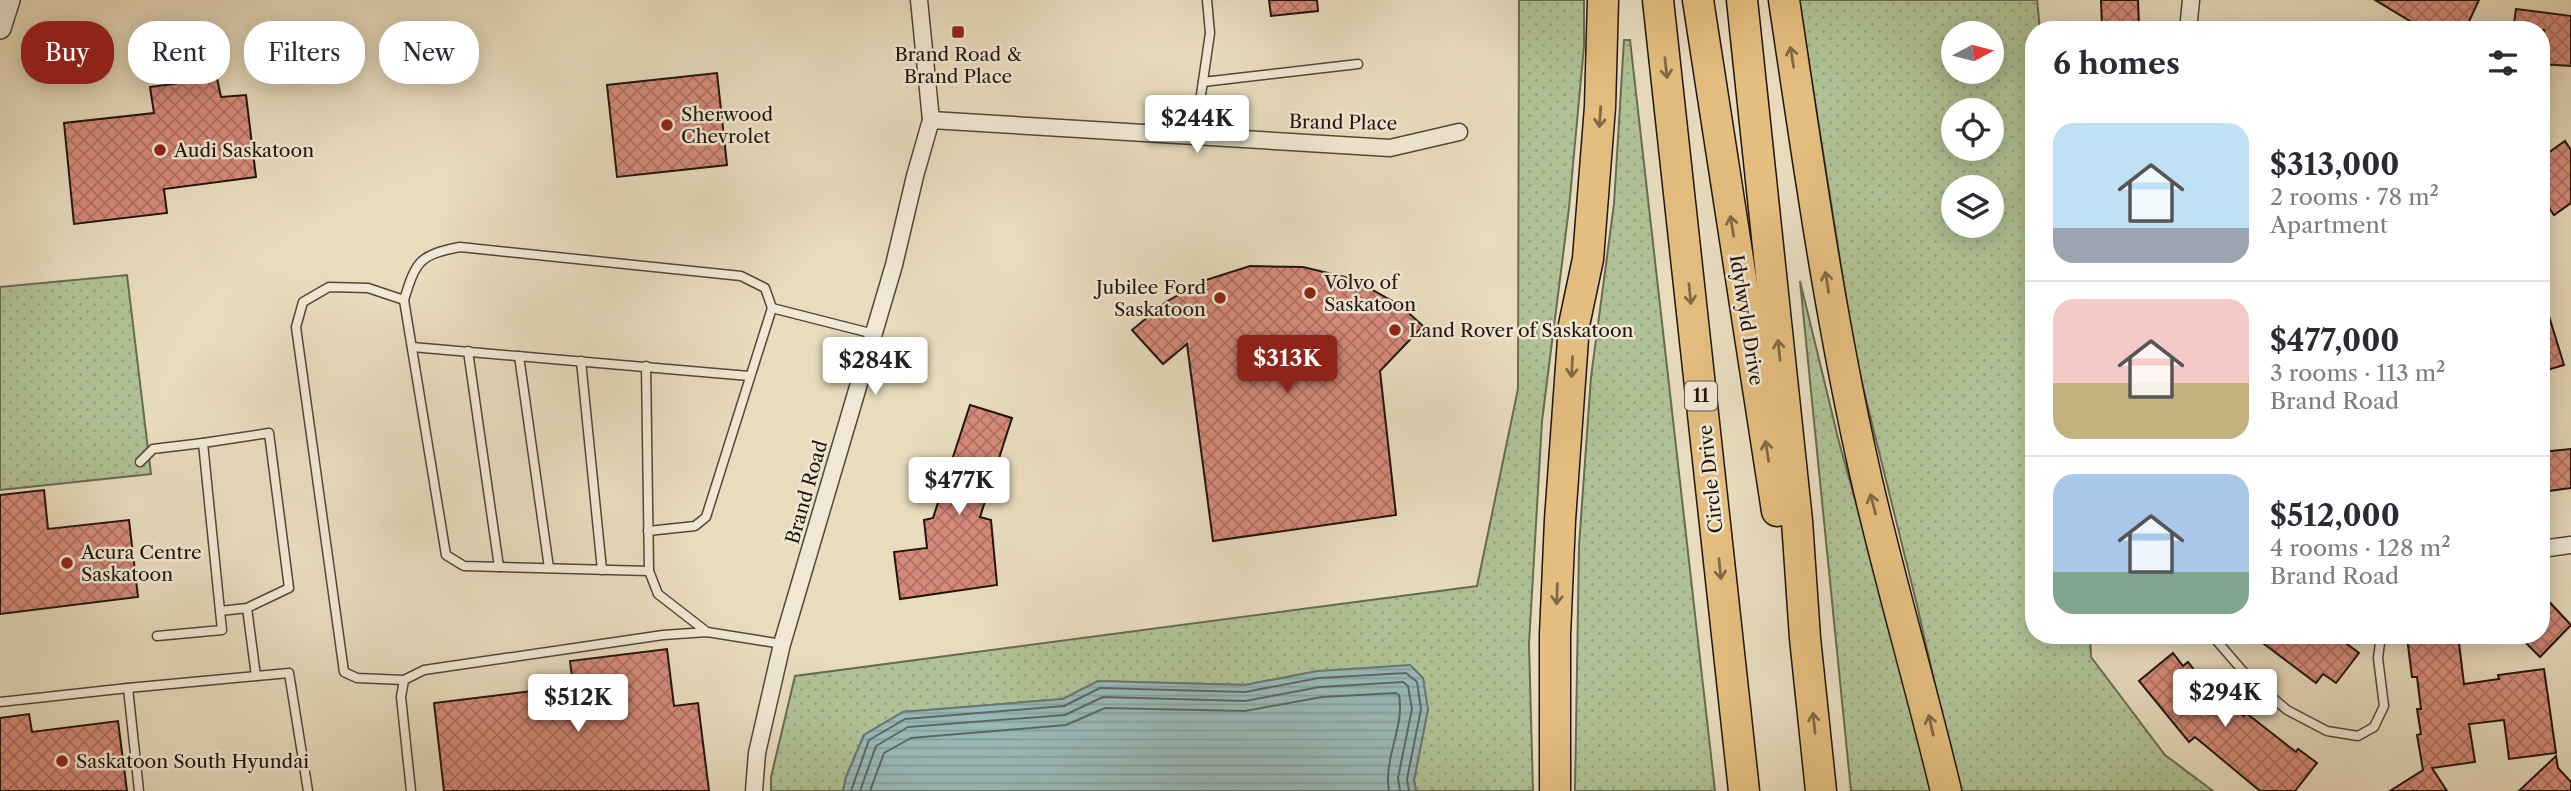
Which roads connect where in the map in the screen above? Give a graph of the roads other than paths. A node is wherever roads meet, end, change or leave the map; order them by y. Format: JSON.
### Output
{"nodes":[{"id":1,"x":9,"y":0,"type":"edge"},
{"id":2,"x":919,"y":0,"type":"edge"},
{"id":3,"x":1207,"y":0,"type":"edge"},
{"id":4,"x":1603,"y":0,"type":"edge"},
{"id":5,"x":1658,"y":0,"type":"edge"},
{"id":6,"x":1698,"y":0,"type":"edge"},
{"id":7,"x":1742,"y":0,"type":"edge"},
{"id":8,"x":1784,"y":0,"type":"edge"},
{"id":9,"x":2191,"y":0,"type":"edge"},
{"id":10,"x":2189,"y":21,"type":"edge"},
{"id":11,"x":0,"y":28,"type":"edge"},
{"id":12,"x":1358,"y":64,"type":"dead end"},
{"id":13,"x":1203,"y":82,"type":"junction"},
{"id":14,"x":931,"y":120,"type":"junction"},
{"id":15,"x":1459,"y":132,"type":"dead end"},
{"id":16,"x":1195,"y":136,"type":"junction"},
{"id":17,"x":404,"y":300,"type":"junction"},
{"id":18,"x":772,"y":308,"type":"junction"},
{"id":19,"x":874,"y":334,"type":"junction"},
{"id":20,"x":412,"y":346,"type":"junction"},
{"id":21,"x":468,"y":351,"type":"junction"},
{"id":22,"x":519,"y":356,"type":"junction"},
{"id":23,"x":580,"y":361,"type":"junction"},
{"id":24,"x":646,"y":366,"type":"junction"},
{"id":25,"x":749,"y":376,"type":"junction"},
{"id":26,"x":203,"y":443,"type":"junction"},
{"id":27,"x":140,"y":462,"type":"dead end"},
{"id":28,"x":649,"y":531,"type":"junction"},
{"id":29,"x":2571,"y":545,"type":"edge"},
{"id":30,"x":2550,"y":548,"type":"edge"},
{"id":31,"x":499,"y":567,"type":"junction"},
{"id":32,"x":550,"y":568,"type":"junction"},
{"id":33,"x":602,"y":570,"type":"junction"},
{"id":34,"x":649,"y":571,"type":"junction"},
{"id":35,"x":247,"y":608,"type":"junction"},
{"id":36,"x":220,"y":611,"type":"junction"},
{"id":37,"x":707,"y":632,"type":"junction"},
{"id":38,"x":157,"y":636,"type":"dead end"},
{"id":39,"x":1805,"y":638,"type":"junction"},
{"id":40,"x":782,"y":644,"type":"junction"},
{"id":41,"x":2220,"y":644,"type":"edge"},
{"id":42,"x":2380,"y":644,"type":"edge"},
{"id":43,"x":256,"y":676,"type":"junction"},
{"id":44,"x":404,"y":680,"type":"junction"},
{"id":45,"x":128,"y":688,"type":"junction"},
{"id":46,"x":0,"y":702,"type":"edge"},
{"id":47,"x":139,"y":791,"type":"edge"},
{"id":48,"x":308,"y":791,"type":"edge"},
{"id":49,"x":411,"y":791,"type":"edge"},
{"id":50,"x":754,"y":791,"type":"edge"},
{"id":51,"x":1555,"y":791,"type":"edge"},
{"id":52,"x":1744,"y":791,"type":"edge"},
{"id":53,"x":1821,"y":791,"type":"edge"},
{"id":54,"x":1946,"y":791,"type":"edge"}],
"edges":[{"from":1,"to":11,"type":"street"},
{"from":2,"to":14,"type":"street","name":"Brand Road"},
{"from":3,"to":13,"type":"lane"},
{"from":4,"to":51,"type":"highway","one_way":true},
{"from":5,"to":52,"type":"highway","name":"Circle Drive","number":"11","one_way":true},
{"from":39,"to":6,"type":"highway","name":"Idylwyld Drive","one_way":true},
{"from":39,"to":7,"type":"highway","one_way":true},
{"from":54,"to":8,"type":"highway","one_way":true},
{"from":9,"to":10,"type":"street"},
{"from":12,"to":13,"type":"lane"},
{"from":13,"to":16,"type":"lane"},
{"from":14,"to":16,"type":"street","name":"Brand Place"},
{"from":14,"to":19,"type":"street","name":"Brand Road"},
{"from":15,"to":16,"type":"street","name":"Brand Place"},
{"from":17,"to":18,"type":"lane"},
{"from":17,"to":20,"type":"lane"},
{"from":17,"to":44,"type":"lane"},
{"from":18,"to":19,"type":"lane"},
{"from":18,"to":25,"type":"lane"},
{"from":19,"to":40,"type":"street","name":"Brand Road"},
{"from":20,"to":21,"type":"lane"},
{"from":20,"to":31,"type":"lane"},
{"from":21,"to":22,"type":"lane"},
{"from":21,"to":31,"type":"lane"},
{"from":22,"to":23,"type":"lane"},
{"from":22,"to":32,"type":"lane"},
{"from":23,"to":24,"type":"lane"},
{"from":23,"to":33,"type":"lane"},
{"from":24,"to":25,"type":"lane"},
{"from":24,"to":28,"type":"lane"},
{"from":25,"to":28,"type":"lane"},
{"from":26,"to":27,"type":"lane"},
{"from":26,"to":35,"type":"lane"},
{"from":26,"to":36,"type":"lane"},
{"from":28,"to":34,"type":"lane"},
{"from":29,"to":30,"type":"street"},
{"from":31,"to":32,"type":"lane"},
{"from":32,"to":33,"type":"lane"},
{"from":33,"to":34,"type":"lane"},
{"from":34,"to":37,"type":"lane"},
{"from":35,"to":36,"type":"lane"},
{"from":35,"to":43,"type":"lane"},
{"from":36,"to":38,"type":"lane"},
{"from":37,"to":40,"type":"lane"},
{"from":37,"to":44,"type":"lane"},
{"from":53,"to":39,"type":"highway","one_way":true},
{"from":40,"to":50,"type":"street","name":"Brand Road"},
{"from":41,"to":42,"type":"lane"},
{"from":43,"to":45,"type":"lane"},
{"from":43,"to":48,"type":"lane"},
{"from":44,"to":49,"type":"lane"},
{"from":45,"to":46,"type":"lane"},
{"from":45,"to":47,"type":"lane"}]}
